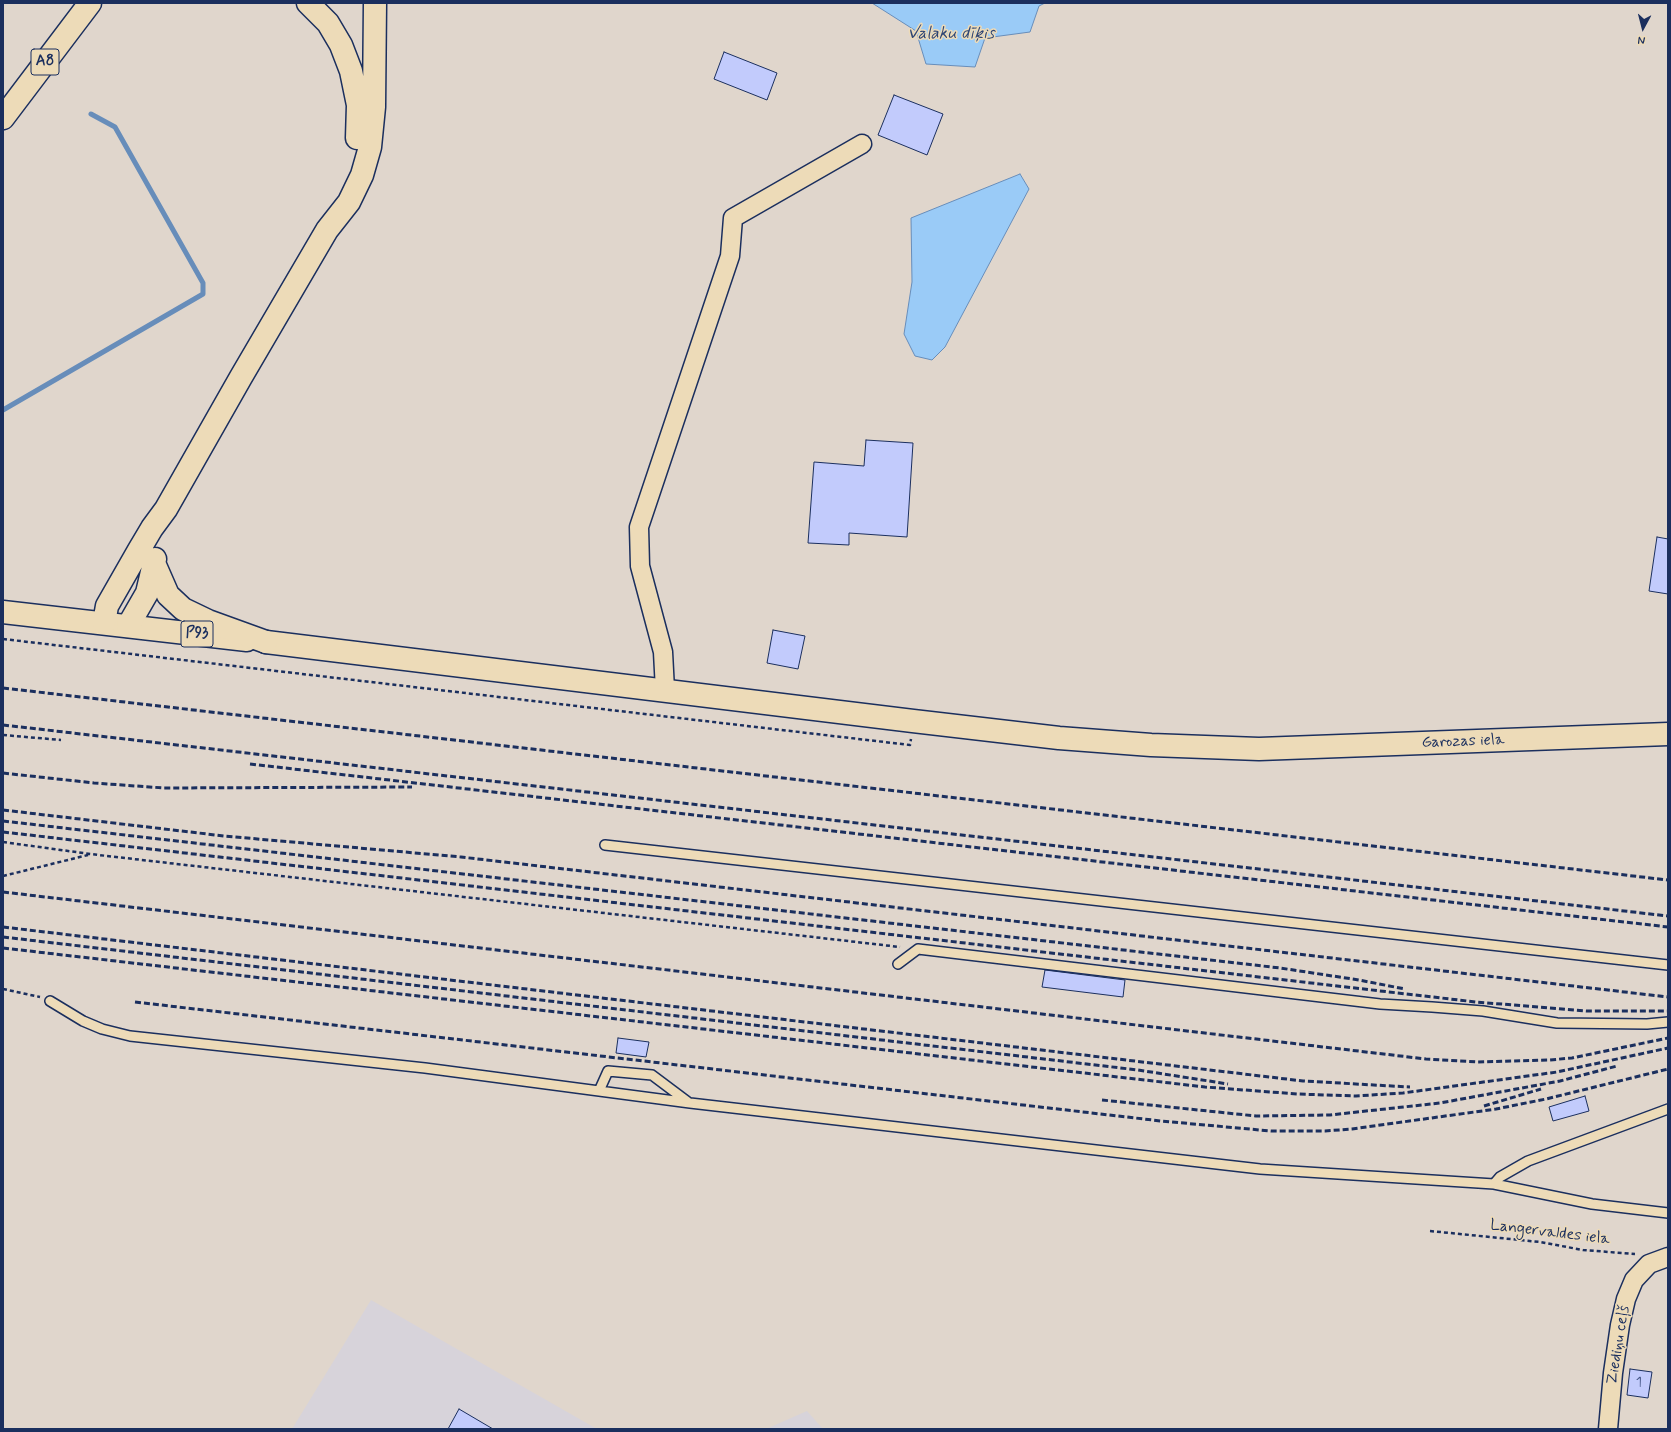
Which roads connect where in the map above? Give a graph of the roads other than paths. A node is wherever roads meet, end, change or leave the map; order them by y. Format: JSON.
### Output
{"nodes":[{"id":1,"x":308,"y":3,"type":"edge"},
{"id":2,"x":375,"y":3,"type":"edge"},
{"id":3,"x":90,"y":4,"type":"edge"},
{"id":4,"x":3,"y":118,"type":"edge"},
{"id":5,"x":862,"y":144,"type":"dead end"},
{"id":6,"x":327,"y":230,"type":"junction"},
{"id":7,"x":166,"y":510,"type":"junction"},
{"id":8,"x":154,"y":563,"type":"junction"},
{"id":9,"x":3,"y":612,"type":"edge"},
{"id":10,"x":104,"y":623,"type":"junction"},
{"id":11,"x":128,"y":626,"type":"junction"},
{"id":12,"x":266,"y":642,"type":"junction"},
{"id":13,"x":665,"y":690,"type":"junction"},
{"id":14,"x":1668,"y":734,"type":"edge"},
{"id":15,"x":605,"y":845,"type":"dead end"},
{"id":16,"x":898,"y":964,"type":"dead end"},
{"id":17,"x":1668,"y":965,"type":"edge"},
{"id":18,"x":50,"y":1001,"type":"road end"},
{"id":19,"x":1668,"y":1022,"type":"edge"},
{"id":20,"x":599,"y":1091,"type":"junction"},
{"id":21,"x":690,"y":1103,"type":"junction"},
{"id":22,"x":1668,"y":1109,"type":"edge"},
{"id":23,"x":1494,"y":1184,"type":"junction"},
{"id":24,"x":1668,"y":1213,"type":"edge"},
{"id":25,"x":1668,"y":1257,"type":"edge"},
{"id":26,"x":1608,"y":1429,"type":"edge"}],
"edges":[{"from":1,"to":6,"type":"main road"},
{"from":2,"to":6,"type":"main road"},
{"from":3,"to":4,"type":"main road","number":"A8"},
{"from":5,"to":13,"type":"street"},
{"from":6,"to":7,"type":"main road"},
{"from":7,"to":8,"type":"main road"},
{"from":7,"to":10,"type":"main road"},
{"from":8,"to":11,"type":"main road"},
{"from":8,"to":12,"type":"main road"},
{"from":9,"to":10,"type":"main road","number":"P93"},
{"from":10,"to":11,"type":"main road","number":"P93"},
{"from":11,"to":12,"type":"main road","number":"P93"},
{"from":12,"to":13,"type":"main road","number":"P93"},
{"from":13,"to":14,"type":"main road","name":"Garozas iela","number":"P93"},
{"from":15,"to":17,"type":"lane"},
{"from":16,"to":19,"type":"lane"},
{"from":18,"to":20,"type":"lane"},
{"from":20,"to":21,"type":"lane"},
{"from":20,"to":21,"type":"lane"},
{"from":21,"to":23,"type":"lane"},
{"from":22,"to":23,"type":"lane"},
{"from":23,"to":24,"type":"lane"},
{"from":25,"to":26,"type":"street","name":"Ziediņu ceļš"}]}
